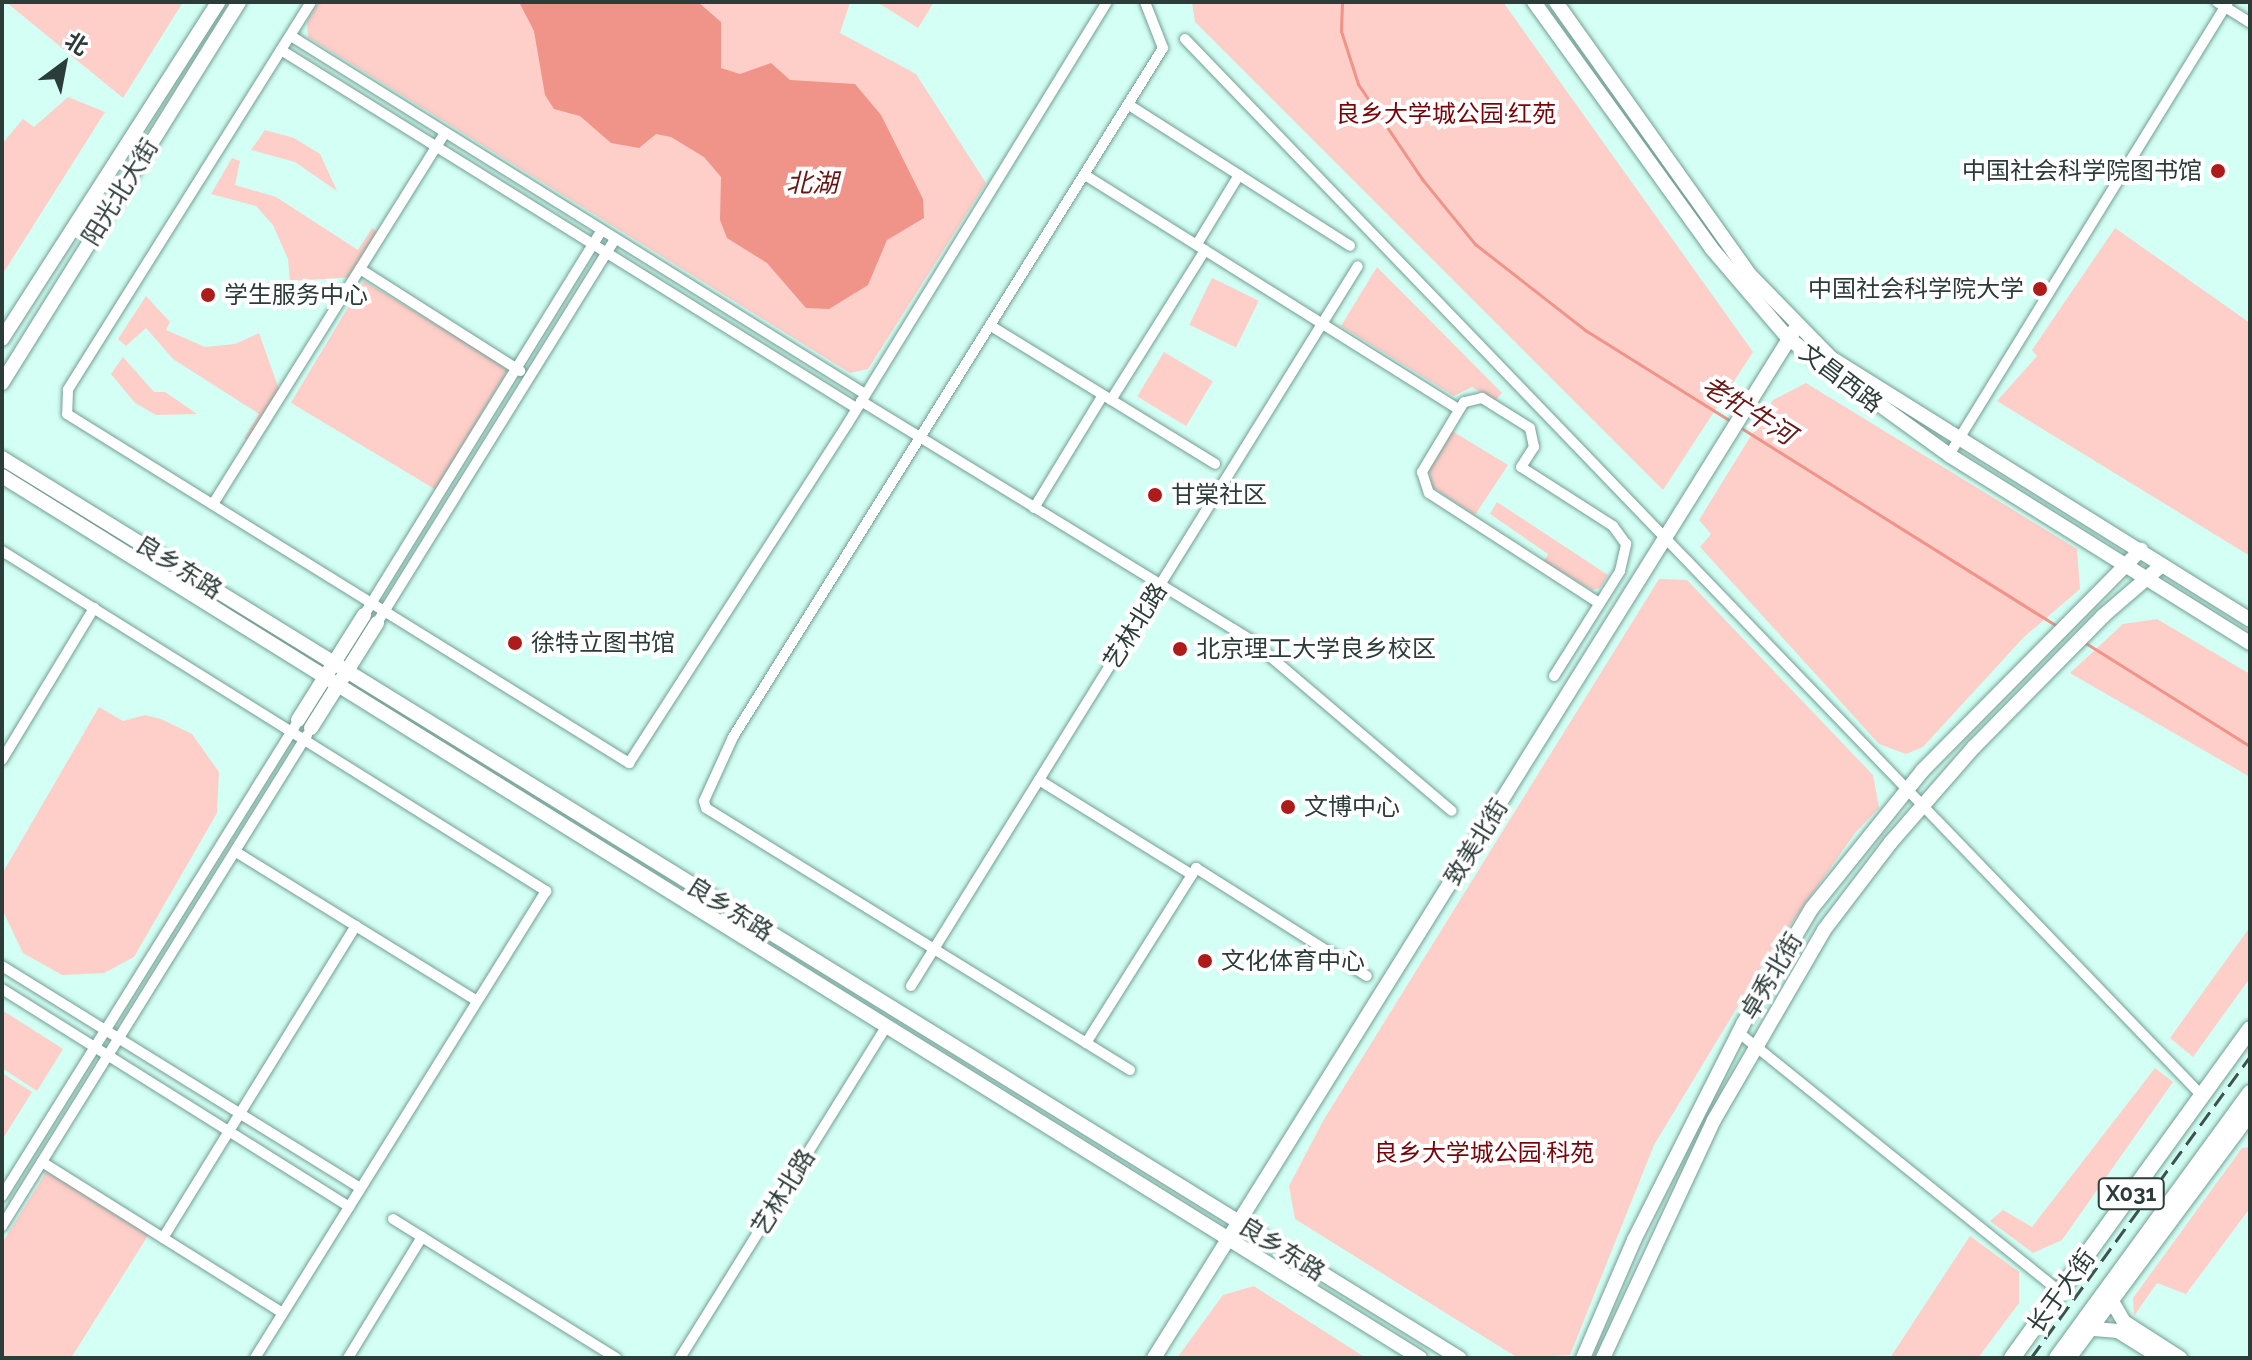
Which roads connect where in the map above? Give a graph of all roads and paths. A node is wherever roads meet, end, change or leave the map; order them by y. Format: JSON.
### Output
{"nodes":[{"id":1,"x":218,"y":2,"type":"edge"},
{"id":2,"x":239,"y":2,"type":"edge"},
{"id":3,"x":311,"y":2,"type":"edge"},
{"id":4,"x":1107,"y":2,"type":"edge"},
{"id":5,"x":1145,"y":2,"type":"edge"},
{"id":6,"x":1534,"y":2,"type":"edge"},
{"id":7,"x":1556,"y":2,"type":"edge"},
{"id":8,"x":2223,"y":4,"type":"edge"},
{"id":9,"x":2250,"y":23,"type":"edge"},
{"id":10,"x":291,"y":36,"type":"junction"},
{"id":11,"x":1185,"y":39,"type":"dead end"},
{"id":12,"x":281,"y":50,"type":"junction"},
{"id":13,"x":1129,"y":105,"type":"junction"},
{"id":14,"x":445,"y":133,"type":"junction"},
{"id":15,"x":436,"y":147,"type":"junction"},
{"id":16,"x":1085,"y":175,"type":"junction"},
{"id":17,"x":1239,"y":175,"type":"junction"},
{"id":18,"x":601,"y":231,"type":"junction"},
{"id":19,"x":615,"y":239,"type":"junction"},
{"id":20,"x":592,"y":244,"type":"junction"},
{"id":21,"x":1350,"y":246,"type":"dead end"},
{"id":22,"x":1201,"y":247,"type":"junction"},
{"id":23,"x":607,"y":253,"type":"junction"},
{"id":24,"x":1358,"y":266,"type":"dead end"},
{"id":25,"x":360,"y":269,"type":"junction"},
{"id":26,"x":1323,"y":323,"type":"junction"},
{"id":27,"x":991,"y":326,"type":"junction"},
{"id":28,"x":1793,"y":333,"type":"junction"},
{"id":29,"x":2,"y":339,"type":"edge"},
{"id":30,"x":516,"y":368,"type":"junction"},
{"id":31,"x":530,"y":377,"type":"junction"},
{"id":32,"x":2,"y":383,"type":"edge"},
{"id":33,"x":1107,"y":398,"type":"junction"},
{"id":34,"x":861,"y":401,"type":"junction"},
{"id":35,"x":1458,"y":409,"type":"junction"},
{"id":36,"x":920,"y":438,"type":"junction"},
{"id":37,"x":1958,"y":439,"type":"junction"},
{"id":38,"x":1949,"y":455,"type":"junction"},
{"id":39,"x":2,"y":458,"type":"edge"},
{"id":40,"x":1215,"y":464,"type":"dead end"},
{"id":41,"x":2,"y":476,"type":"edge"},
{"id":42,"x":213,"y":504,"type":"junction"},
{"id":43,"x":1034,"y":508,"type":"junction"},
{"id":44,"x":1667,"y":538,"type":"junction"},
{"id":45,"x":2141,"y":550,"type":"junction"},
{"id":46,"x":2,"y":551,"type":"edge"},
{"id":47,"x":2127,"y":564,"type":"junction"},
{"id":48,"x":2162,"y":565,"type":"junction"},
{"id":49,"x":2146,"y":578,"type":"junction"},
{"id":50,"x":1160,"y":585,"type":"junction"},
{"id":51,"x":373,"y":601,"type":"junction"},
{"id":52,"x":1599,"y":603,"type":"junction"},
{"id":53,"x":94,"y":608,"type":"junction"},
{"id":54,"x":386,"y":609,"type":"junction"},
{"id":55,"x":364,"y":615,"type":"joint"},
{"id":56,"x":2250,"y":620,"type":"edge"},
{"id":57,"x":377,"y":623,"type":"joint"},
{"id":58,"x":2250,"y":643,"type":"edge"},
{"id":59,"x":340,"y":667,"type":"junction"},
{"id":60,"x":1554,"y":676,"type":"dead end"},
{"id":61,"x":332,"y":681,"type":"junction"},
{"id":62,"x":302,"y":729,"type":"junction"},
{"id":63,"x":2,"y":760,"type":"edge"},
{"id":64,"x":1039,"y":780,"type":"junction"},
{"id":65,"x":1906,"y":790,"type":"junction"},
{"id":66,"x":1922,"y":807,"type":"junction"},
{"id":67,"x":1452,"y":811,"type":"dead end"},
{"id":68,"x":623,"y":851,"type":"junction"},
{"id":69,"x":236,"y":852,"type":"junction"},
{"id":70,"x":1192,"y":875,"type":"junction"},
{"id":71,"x":356,"y":926,"type":"junction"},
{"id":72,"x":934,"y":948,"type":"junction"},
{"id":73,"x":2,"y":966,"type":"edge"},
{"id":74,"x":1367,"y":976,"type":"dead end"},
{"id":75,"x":911,"y":986,"type":"dead end"},
{"id":76,"x":2,"y":989,"type":"edge"},
{"id":77,"x":477,"y":1001,"type":"junction"},
{"id":78,"x":887,"y":1025,"type":"junction"},
{"id":79,"x":2250,"y":1029,"type":"edge"},
{"id":80,"x":105,"y":1031,"type":"junction"},
{"id":81,"x":1738,"y":1032,"type":"junction"},
{"id":82,"x":120,"y":1039,"type":"junction"},
{"id":83,"x":1086,"y":1043,"type":"junction"},
{"id":84,"x":1754,"y":1045,"type":"junction"},
{"id":85,"x":95,"y":1047,"type":"junction"},
{"id":86,"x":109,"y":1057,"type":"junction"},
{"id":87,"x":1130,"y":1070,"type":"dead end"},
{"id":88,"x":2250,"y":1093,"type":"edge"},
{"id":89,"x":2202,"y":1096,"type":"junction"},
{"id":90,"x":240,"y":1114,"type":"junction"},
{"id":91,"x":2250,"y":1114,"type":"edge"},
{"id":92,"x":228,"y":1132,"type":"junction"},
{"id":93,"x":2244,"y":1132,"type":"edge"},
{"id":94,"x":42,"y":1162,"type":"junction"},
{"id":95,"x":360,"y":1188,"type":"junction"},
{"id":96,"x":2,"y":1196,"type":"edge"},
{"id":97,"x":349,"y":1207,"type":"junction"},
{"id":98,"x":393,"y":1219,"type":"dead end"},
{"id":99,"x":1238,"y":1222,"type":"junction"},
{"id":100,"x":2,"y":1226,"type":"edge"},
{"id":101,"x":422,"y":1237,"type":"junction"},
{"id":102,"x":163,"y":1238,"type":"junction"},
{"id":103,"x":1228,"y":1238,"type":"junction"},
{"id":104,"x":2060,"y":1292,"type":"junction"},
{"id":105,"x":2113,"y":1303,"type":"junction"},
{"id":106,"x":283,"y":1313,"type":"junction"},
{"id":107,"x":2094,"y":1329,"type":"junction"},
{"id":108,"x":255,"y":1358,"type":"edge"},
{"id":109,"x":348,"y":1358,"type":"edge"},
{"id":110,"x":616,"y":1358,"type":"edge"},
{"id":111,"x":680,"y":1358,"type":"edge"},
{"id":112,"x":1154,"y":1358,"type":"edge"},
{"id":113,"x":1420,"y":1358,"type":"edge"},
{"id":114,"x":1459,"y":1358,"type":"edge"},
{"id":115,"x":1583,"y":1358,"type":"edge"},
{"id":116,"x":1603,"y":1358,"type":"edge"},
{"id":117,"x":2012,"y":1358,"type":"edge"},
{"id":118,"x":2057,"y":1358,"type":"edge"},
{"id":119,"x":2069,"y":1358,"type":"edge"},
{"id":120,"x":2161,"y":1358,"type":"edge"},
{"id":121,"x":2180,"y":1358,"type":"edge"}],
"edges":[{"from":1,"to":29,"type":"main road","name":"阳光北大街"},
{"from":2,"to":32,"type":"main road","name":"阳光北大街"},
{"from":3,"to":10,"type":"street"},
{"from":4,"to":34,"type":"street"},
{"from":5,"to":13,"type":"street"},
{"from":6,"to":28,"type":"main road","name":"文昌西路"},
{"from":7,"to":28,"type":"main road","name":"文昌西路"},
{"from":8,"to":9,"type":"street"},
{"from":8,"to":37,"type":"street"},
{"from":10,"to":12,"type":"street"},
{"from":10,"to":14,"type":"street"},
{"from":11,"to":44,"type":"street"},
{"from":12,"to":15,"type":"street"},
{"from":12,"to":42,"type":"street"},
{"from":13,"to":16,"type":"street"},
{"from":13,"to":17,"type":"street"},
{"from":14,"to":15,"type":"street"},
{"from":14,"to":18,"type":"street"},
{"from":15,"to":20,"type":"street"},
{"from":15,"to":25,"type":"street"},
{"from":16,"to":22,"type":"street"},
{"from":16,"to":27,"type":"street"},
{"from":17,"to":21,"type":"street"},
{"from":17,"to":22,"type":"street"},
{"from":18,"to":19,"type":"street"},
{"from":18,"to":20,"type":"street"},
{"from":19,"to":23,"type":"street"},
{"from":19,"to":34,"type":"street"},
{"from":20,"to":23,"type":"street"},
{"from":20,"to":30,"type":"street"},
{"from":22,"to":26,"type":"street"},
{"from":22,"to":33,"type":"street"},
{"from":23,"to":31,"type":"street"},
{"from":23,"to":34,"type":"street"},
{"from":24,"to":26,"type":"street","name":"艺林北路"},
{"from":25,"to":30,"type":"street"},
{"from":25,"to":42,"type":"street"},
{"from":26,"to":35,"type":"street"},
{"from":26,"to":50,"type":"street","name":"艺林北路"},
{"from":27,"to":33,"type":"street"},
{"from":27,"to":36,"type":"street"},
{"from":28,"to":37,"type":"main road","name":"文昌西路"},
{"from":28,"to":38,"type":"main road","name":"文昌西路"},
{"from":28,"to":44,"type":"main road","name":"致美北街"},
{"from":30,"to":31,"type":"street"},
{"from":30,"to":51,"type":"street"},
{"from":31,"to":54,"type":"street"},
{"from":33,"to":40,"type":"street"},
{"from":33,"to":43,"type":"street"},
{"from":34,"to":36,"type":"street"},
{"from":34,"to":54,"type":"street"},
{"from":35,"to":52,"type":"street"},
{"from":35,"to":52,"type":"street"},
{"from":36,"to":43,"type":"street"},
{"from":36,"to":72,"type":"street"},
{"from":37,"to":38,"type":"street"},
{"from":37,"to":45,"type":"main road","name":"文昌西路"},
{"from":38,"to":47,"type":"main road","name":"文昌西路"},
{"from":39,"to":59,"type":"main road","name":"良乡东路"},
{"from":41,"to":61,"type":"main road","name":"良乡东路"},
{"from":42,"to":51,"type":"street"},
{"from":43,"to":50,"type":"street"},
{"from":44,"to":65,"type":"street"},
{"from":44,"to":99,"type":"main road","name":"致美北街"},
{"from":45,"to":47,"type":"main road","name":"卓秀北街"},
{"from":45,"to":48,"type":"main road","name":"文昌西路"},
{"from":46,"to":53,"type":"street"},
{"from":47,"to":49,"type":"main road","name":"文昌西路"},
{"from":47,"to":65,"type":"main road","name":"卓秀北街"},
{"from":48,"to":49,"type":"main road","name":"卓秀北街"},
{"from":48,"to":56,"type":"main road","name":"文昌西路"},
{"from":49,"to":58,"type":"main road","name":"文昌西路"},
{"from":49,"to":66,"type":"main road","name":"卓秀北街"},
{"from":50,"to":64,"type":"street","name":"艺林北路"},
{"from":50,"to":67,"type":"street"},
{"from":51,"to":54,"type":"street"},
{"from":51,"to":55,"type":"street"},
{"from":52,"to":60,"type":"street"},
{"from":53,"to":62,"type":"street"},
{"from":53,"to":63,"type":"street"},
{"from":54,"to":57,"type":"street"},
{"from":55,"to":59,"type":"main road"},
{"from":57,"to":59,"type":"main road"},
{"from":59,"to":61,"type":"main road"},
{"from":59,"to":68,"type":"main road","name":"良乡东路"},
{"from":61,"to":62,"type":"main road"},
{"from":61,"to":68,"type":"main road","name":"良乡东路"},
{"from":62,"to":69,"type":"street"},
{"from":62,"to":77,"type":"street"},
{"from":62,"to":80,"type":"street"},
{"from":64,"to":70,"type":"street"},
{"from":64,"to":72,"type":"street","name":"艺林北路"},
{"from":65,"to":66,"type":"street"},
{"from":65,"to":81,"type":"main road","name":"卓秀北街"},
{"from":66,"to":84,"type":"main road","name":"卓秀北街"},
{"from":66,"to":89,"type":"street"},
{"from":68,"to":78,"type":"main road","name":"良乡东路"},
{"from":68,"to":99,"type":"main road","name":"良乡东路"},
{"from":69,"to":71,"type":"street"},
{"from":69,"to":82,"type":"street"},
{"from":70,"to":74,"type":"street"},
{"from":70,"to":83,"type":"street"},
{"from":71,"to":77,"type":"street"},
{"from":71,"to":90,"type":"street"},
{"from":72,"to":75,"type":"street","name":"艺林北路"},
{"from":72,"to":83,"type":"street"},
{"from":73,"to":80,"type":"street"},
{"from":76,"to":85,"type":"street"},
{"from":77,"to":95,"type":"street"},
{"from":78,"to":103,"type":"main road","name":"良乡东路"},
{"from":78,"to":111,"type":"street","name":"艺林北路"},
{"from":79,"to":89,"type":"main road","name":"长于大街","number":"X031"},
{"from":80,"to":82,"type":"street"},
{"from":80,"to":85,"type":"street"},
{"from":81,"to":84,"type":"street"},
{"from":81,"to":115,"type":"main road","name":"卓秀北街"},
{"from":82,"to":86,"type":"street"},
{"from":82,"to":90,"type":"street"},
{"from":83,"to":87,"type":"street"},
{"from":84,"to":104,"type":"street"},
{"from":84,"to":116,"type":"main road","name":"卓秀北街"},
{"from":85,"to":86,"type":"street"},
{"from":85,"to":96,"type":"street"},
{"from":86,"to":92,"type":"street"},
{"from":86,"to":94,"type":"street"},
{"from":88,"to":118,"type":"main road","name":"长于大街","number":"X031"},
{"from":89,"to":104,"type":"main road","name":"长于大街","number":"X031"},
{"from":90,"to":92,"type":"street"},
{"from":90,"to":95,"type":"street"},
{"from":91,"to":93,"type":"main road"},
{"from":92,"to":97,"type":"street"},
{"from":92,"to":102,"type":"street"},
{"from":93,"to":105,"type":"main road"},
{"from":94,"to":100,"type":"street"},
{"from":94,"to":102,"type":"street"},
{"from":95,"to":97,"type":"street"},
{"from":97,"to":106,"type":"street"},
{"from":98,"to":101,"type":"street"},
{"from":99,"to":103,"type":"main road","name":"致美北街"},
{"from":99,"to":114,"type":"main road","name":"良乡东路"},
{"from":101,"to":109,"type":"street"},
{"from":101,"to":110,"type":"street"},
{"from":102,"to":106,"type":"street"},
{"from":103,"to":112,"type":"main road","name":"致美北街"},
{"from":103,"to":113,"type":"main road","name":"良乡东路"},
{"from":104,"to":117,"type":"main road","name":"长于大街","number":"X031"},
{"from":105,"to":107,"type":"main road"},
{"from":105,"to":121,"type":"main road"},
{"from":106,"to":108,"type":"street"},
{"from":107,"to":119,"type":"main road"},
{"from":107,"to":120,"type":"main road"}]}
